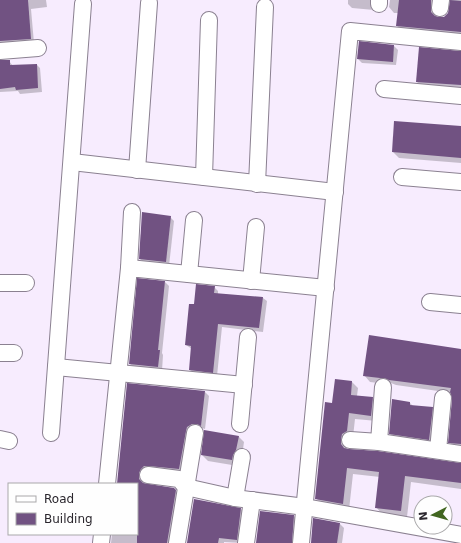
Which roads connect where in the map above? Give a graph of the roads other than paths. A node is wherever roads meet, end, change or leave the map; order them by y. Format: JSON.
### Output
{"nodes":[{"id":1,"x":149,"y":3,"type":"dead end"},
{"id":2,"x":83,"y":4,"type":"dead end"},
{"id":3,"x":265,"y":7,"type":"dead end"},
{"id":4,"x":209,"y":20,"type":"dead end"},
{"id":5,"x":461,"y":42,"type":"edge"},
{"id":6,"x":38,"y":48,"type":"dead end"},
{"id":7,"x":0,"y":51,"type":"edge"},
{"id":8,"x":384,"y":89,"type":"dead end"},
{"id":9,"x":461,"y":96,"type":"edge"},
{"id":10,"x":72,"y":162,"type":"junction"},
{"id":11,"x":137,"y":170,"type":"junction"},
{"id":12,"x":402,"y":177,"type":"dead end"},
{"id":13,"x":204,"y":178,"type":"junction"},
{"id":14,"x":461,"y":182,"type":"edge"},
{"id":15,"x":257,"y":184,"type":"junction"},
{"id":16,"x":335,"y":192,"type":"junction"},
{"id":17,"x":132,"y":212,"type":"dead end"},
{"id":18,"x":194,"y":220,"type":"dead end"},
{"id":19,"x":256,"y":227,"type":"dead end"},
{"id":20,"x":129,"y":268,"type":"junction"},
{"id":21,"x":189,"y":274,"type":"junction"},
{"id":22,"x":251,"y":281,"type":"junction"},
{"id":23,"x":0,"y":283,"type":"edge"},
{"id":24,"x":26,"y":283,"type":"dead end"},
{"id":25,"x":326,"y":288,"type":"junction"},
{"id":26,"x":430,"y":302,"type":"dead end"},
{"id":27,"x":461,"y":305,"type":"edge"},
{"id":28,"x":248,"y":337,"type":"dead end"},
{"id":29,"x":56,"y":367,"type":"junction"},
{"id":30,"x":118,"y":373,"type":"junction"},
{"id":31,"x":244,"y":385,"type":"junction"},
{"id":32,"x":383,"y":387,"type":"dead end"},
{"id":33,"x":443,"y":398,"type":"dead end"},
{"id":34,"x":240,"y":424,"type":"dead end"},
{"id":35,"x":51,"y":433,"type":"dead end"},
{"id":36,"x":194,"y":433,"type":"dead end"},
{"id":37,"x":350,"y":440,"type":"dead end"},
{"id":38,"x":379,"y":442,"type":"junction"},
{"id":39,"x":438,"y":450,"type":"junction"},
{"id":40,"x":461,"y":454,"type":"edge"},
{"id":41,"x":242,"y":457,"type":"dead end"},
{"id":42,"x":148,"y":476,"type":"dead end"},
{"id":43,"x":107,"y":483,"type":"edge"},
{"id":44,"x":186,"y":487,"type":"junction"},
{"id":45,"x":235,"y":498,"type":"junction"},
{"id":46,"x":252,"y":500,"type":"junction"},
{"id":47,"x":305,"y":507,"type":"junction"},
{"id":48,"x":461,"y":535,"type":"edge"},
{"id":49,"x":177,"y":543,"type":"edge"},
{"id":50,"x":246,"y":543,"type":"edge"},
{"id":51,"x":301,"y":543,"type":"edge"}],
"edges":[{"from":1,"to":11,"type":"street"},
{"from":2,"to":10,"type":"street"},
{"from":3,"to":15,"type":"street"},
{"from":4,"to":13,"type":"street"},
{"from":5,"to":16,"type":"street"},
{"from":6,"to":7,"type":"street"},
{"from":8,"to":9,"type":"street"},
{"from":10,"to":11,"type":"street"},
{"from":10,"to":29,"type":"street"},
{"from":11,"to":13,"type":"street"},
{"from":12,"to":14,"type":"street"},
{"from":13,"to":15,"type":"street"},
{"from":15,"to":16,"type":"street"},
{"from":16,"to":25,"type":"street"},
{"from":17,"to":20,"type":"street"},
{"from":18,"to":21,"type":"street"},
{"from":19,"to":22,"type":"street"},
{"from":20,"to":21,"type":"street"},
{"from":20,"to":30,"type":"street"},
{"from":21,"to":22,"type":"street"},
{"from":22,"to":25,"type":"street"},
{"from":23,"to":24,"type":"street"},
{"from":25,"to":47,"type":"street"},
{"from":26,"to":27,"type":"street"},
{"from":28,"to":31,"type":"street"},
{"from":29,"to":30,"type":"street"},
{"from":29,"to":35,"type":"street"},
{"from":30,"to":31,"type":"street"},
{"from":30,"to":43,"type":"street"},
{"from":31,"to":34,"type":"street"},
{"from":32,"to":38,"type":"street"},
{"from":33,"to":39,"type":"street"},
{"from":36,"to":44,"type":"street"},
{"from":37,"to":38,"type":"street"},
{"from":38,"to":39,"type":"street"},
{"from":39,"to":40,"type":"street"},
{"from":41,"to":45,"type":"street"},
{"from":42,"to":44,"type":"street"},
{"from":44,"to":45,"type":"street"},
{"from":44,"to":49,"type":"street"},
{"from":45,"to":46,"type":"street"},
{"from":46,"to":47,"type":"street"},
{"from":46,"to":50,"type":"street"},
{"from":47,"to":48,"type":"street"},
{"from":47,"to":51,"type":"street"}]}
